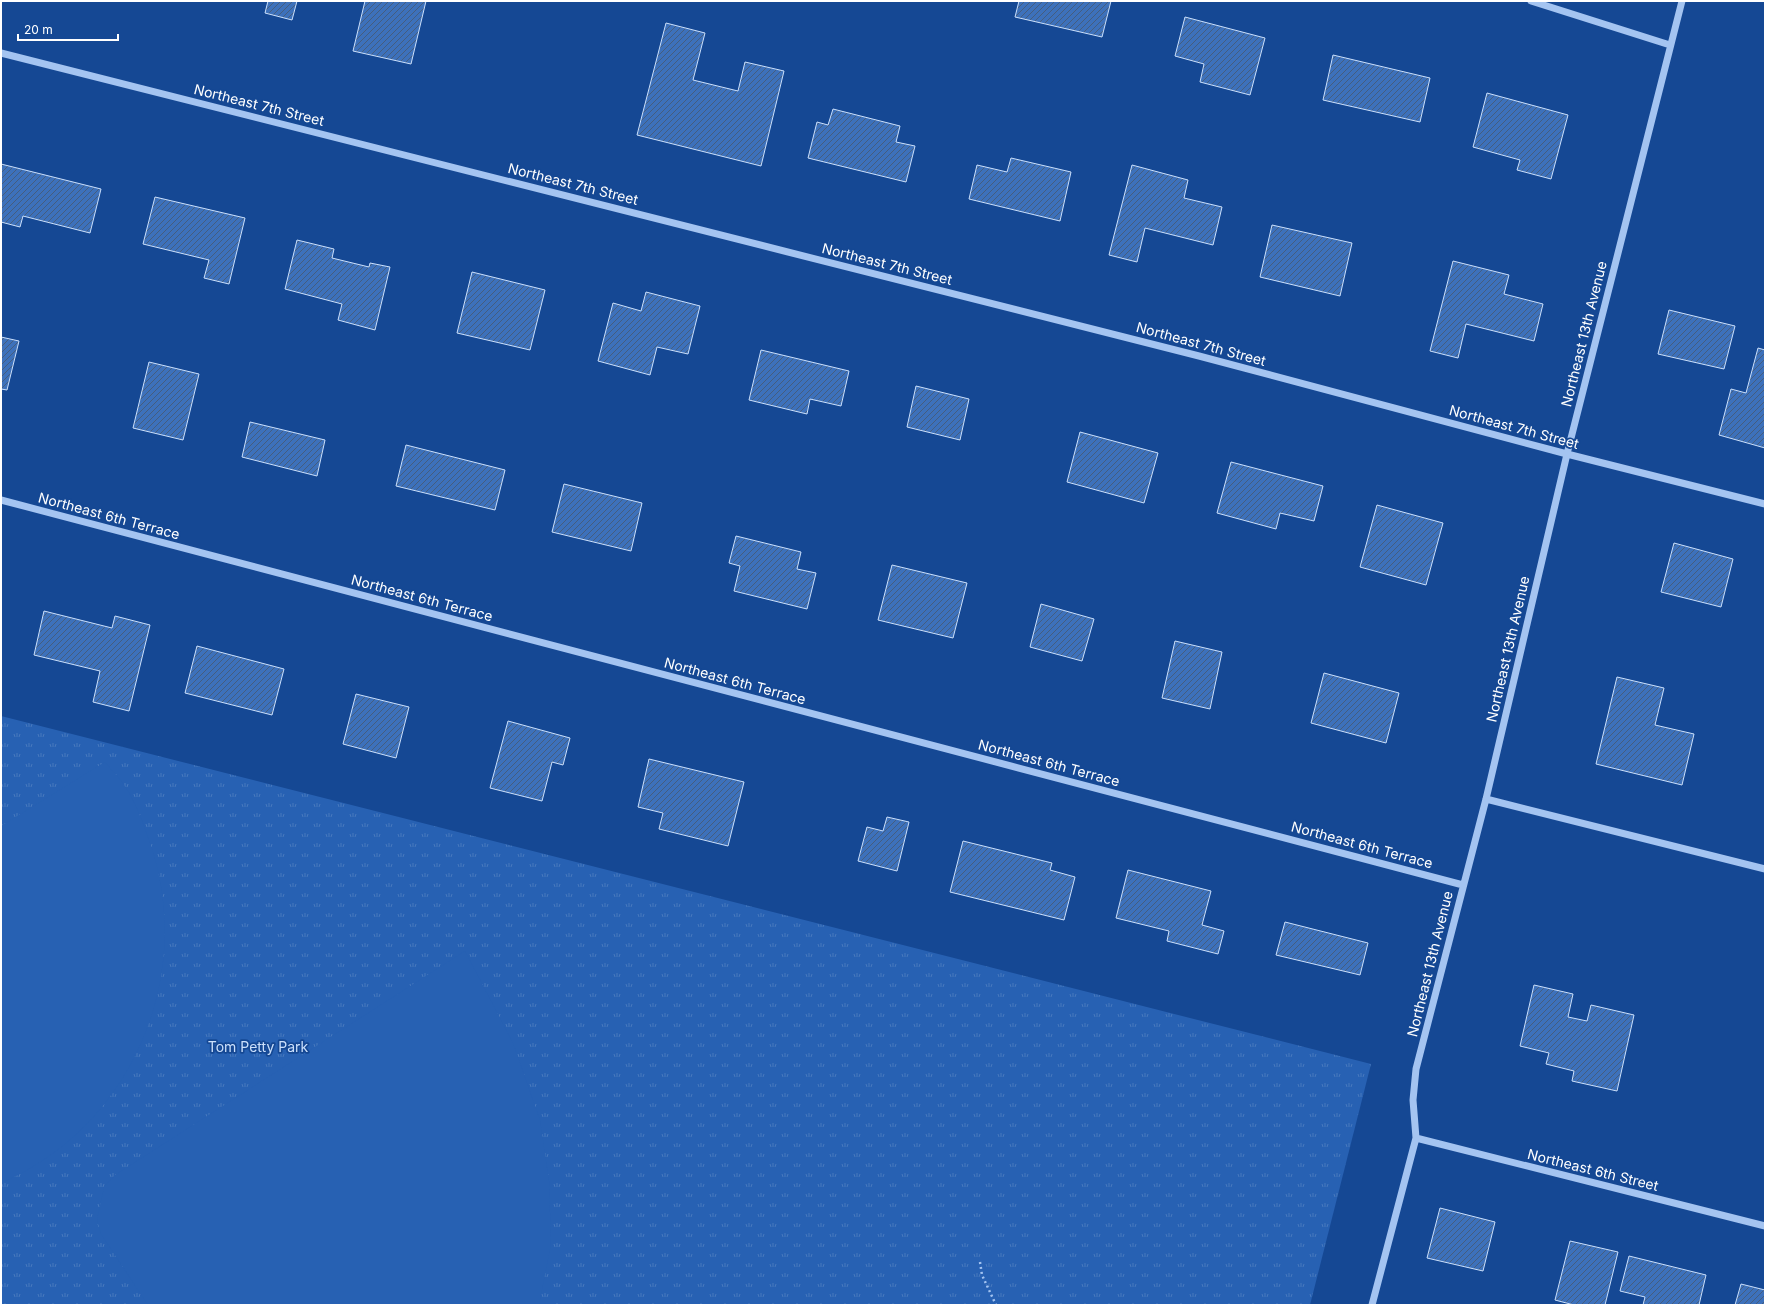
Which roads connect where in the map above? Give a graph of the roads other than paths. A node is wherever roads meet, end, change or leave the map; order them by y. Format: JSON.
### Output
{"nodes":[{"id":1,"x":1531,"y":1,"type":"edge"},
{"id":2,"x":1682,"y":1,"type":"edge"},
{"id":3,"x":1670,"y":46,"type":"junction"},
{"id":4,"x":1,"y":53,"type":"edge"},
{"id":5,"x":1567,"y":454,"type":"junction"},
{"id":6,"x":1,"y":500,"type":"edge"},
{"id":7,"x":1765,"y":504,"type":"edge"},
{"id":8,"x":1486,"y":799,"type":"junction"},
{"id":9,"x":1765,"y":869,"type":"edge"},
{"id":10,"x":1463,"y":885,"type":"junction"},
{"id":11,"x":1416,"y":1138,"type":"junction"},
{"id":12,"x":1765,"y":1226,"type":"edge"},
{"id":13,"x":1372,"y":1305,"type":"edge"}],
"edges":[{"from":1,"to":3,"type":"street"},
{"from":2,"to":3,"type":"street","name":"Northeast 13th Avenue"},
{"from":3,"to":5,"type":"street","name":"Northeast 13th Avenue"},
{"from":4,"to":5,"type":"street","name":"Northeast 7th Street"},
{"from":5,"to":7,"type":"street","name":"Northeast 7th Street"},
{"from":5,"to":8,"type":"street","name":"Northeast 13th Avenue"},
{"from":6,"to":10,"type":"street","name":"Northeast 6th Terrace"},
{"from":8,"to":9,"type":"street"},
{"from":8,"to":10,"type":"street","name":"Northeast 13th Avenue"},
{"from":10,"to":11,"type":"street","name":"Northeast 13th Avenue"},
{"from":11,"to":12,"type":"street","name":"Northeast 6th Street"},
{"from":11,"to":13,"type":"street","name":"Northeast 13th Avenue"}]}
